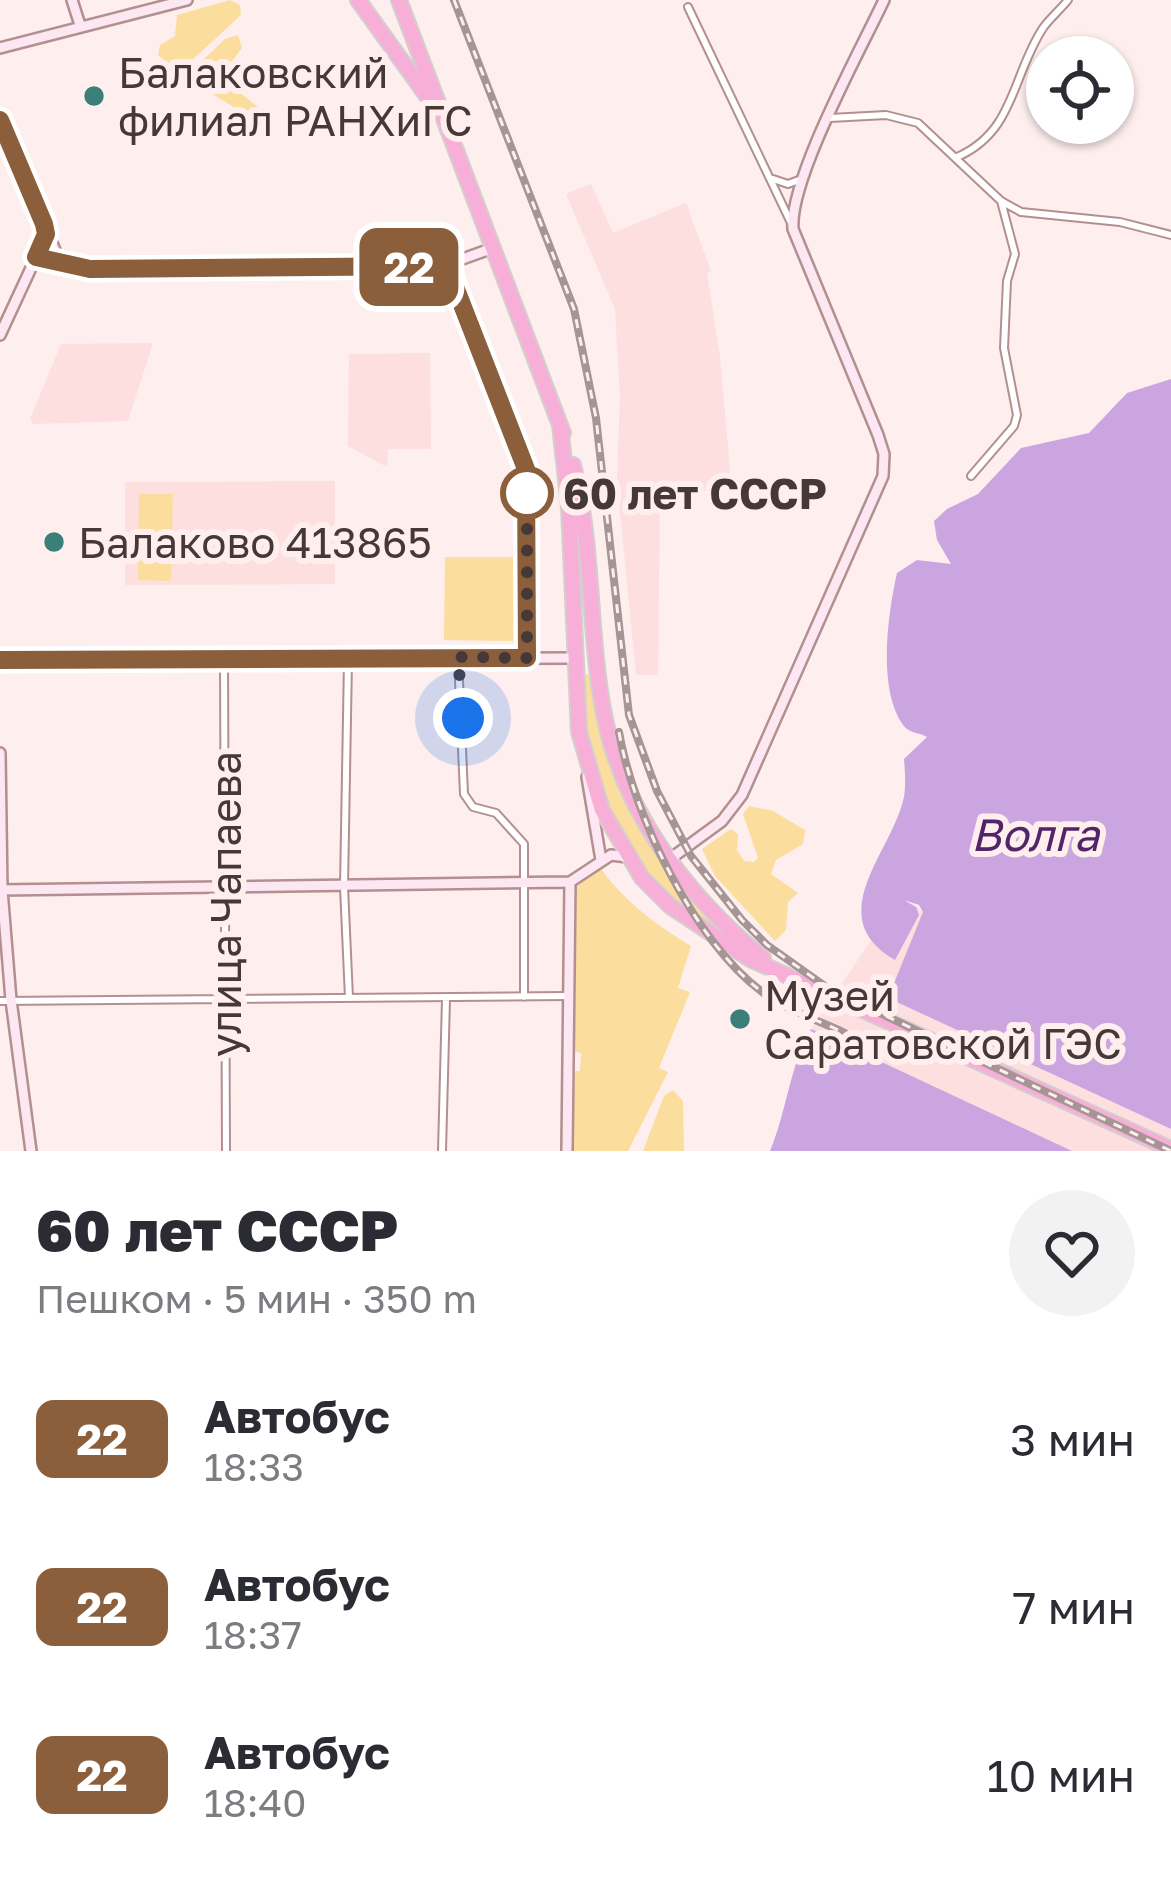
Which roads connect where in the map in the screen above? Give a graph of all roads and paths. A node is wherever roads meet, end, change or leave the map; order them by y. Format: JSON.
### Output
{"nodes":[{"id":1,"x":72,"y":0,"type":"edge"},
{"id":2,"x":188,"y":0,"type":"edge"},
{"id":3,"x":358,"y":0,"type":"edge"},
{"id":4,"x":399,"y":0,"type":"edge"},
{"id":5,"x":884,"y":0,"type":"edge"},
{"id":6,"x":1068,"y":0,"type":"edge"},
{"id":7,"x":688,"y":7,"type":"dead end"},
{"id":8,"x":80,"y":25,"type":"junction"},
{"id":9,"x":0,"y":48,"type":"edge"},
{"id":10,"x":830,"y":118,"type":"junction"},
{"id":11,"x":0,"y":120,"type":"edge"},
{"id":12,"x":447,"y":128,"type":"junction"},
{"id":13,"x":957,"y":157,"type":"junction"},
{"id":14,"x":770,"y":177,"type":"junction"},
{"id":15,"x":801,"y":179,"type":"junction"},
{"id":16,"x":1001,"y":201,"type":"junction"},
{"id":17,"x":44,"y":224,"type":"junction"},
{"id":18,"x":793,"y":229,"type":"junction"},
{"id":19,"x":1171,"y":235,"type":"edge"},
{"id":20,"x":494,"y":248,"type":"junction"},
{"id":21,"x":36,"y":257,"type":"junction"},
{"id":22,"x":447,"y":266,"type":"junction"},
{"id":23,"x":70,"y":268,"type":"junction"},
{"id":24,"x":0,"y":335,"type":"edge"},
{"id":25,"x":560,"y":424,"type":"junction"},
{"id":26,"x":970,"y":476,"type":"dead end"},
{"id":27,"x":224,"y":657,"type":"junction"},
{"id":28,"x":349,"y":657,"type":"junction"},
{"id":29,"x":458,"y":657,"type":"junction"},
{"id":30,"x":527,"y":658,"type":"junction"},
{"id":31,"x":574,"y":658,"type":"junction"},
{"id":32,"x":0,"y":660,"type":"edge"},
{"id":33,"x":574,"y":678,"type":"junction"},
{"id":34,"x":599,"y":680,"type":"junction"},
{"id":35,"x":0,"y":753,"type":"edge"},
{"id":36,"x":586,"y":765,"type":"junction"},
{"id":37,"x":2,"y":784,"type":"edge"},
{"id":38,"x":670,"y":859,"type":"junction"},
{"id":39,"x":601,"y":860,"type":"junction"},
{"id":40,"x":630,"y":860,"type":"junction"},
{"id":41,"x":571,"y":882,"type":"junction"},
{"id":42,"x":524,"y":883,"type":"junction"},
{"id":43,"x":222,"y":884,"type":"junction"},
{"id":44,"x":344,"y":886,"type":"junction"},
{"id":45,"x":1,"y":890,"type":"edge"},
{"id":46,"x":718,"y":915,"type":"junction"},
{"id":47,"x":705,"y":932,"type":"junction"},
{"id":48,"x":778,"y":970,"type":"junction"},
{"id":49,"x":524,"y":997,"type":"junction"},
{"id":50,"x":567,"y":997,"type":"junction"},
{"id":51,"x":350,"y":998,"type":"junction"},
{"id":52,"x":446,"y":998,"type":"junction"},
{"id":53,"x":226,"y":999,"type":"junction"},
{"id":54,"x":5,"y":1000,"type":"edge"},
{"id":55,"x":1171,"y":1149,"type":"edge"},
{"id":56,"x":31,"y":1151,"type":"edge"},
{"id":57,"x":226,"y":1151,"type":"edge"},
{"id":58,"x":442,"y":1151,"type":"edge"},
{"id":59,"x":567,"y":1151,"type":"edge"}],
"edges":[{"from":1,"to":8,"type":"street"},
{"from":2,"to":8,"type":"street"},
{"from":3,"to":12,"type":"highway"},
{"from":4,"to":12,"type":"highway"},
{"from":5,"to":10,"type":"street"},
{"from":6,"to":13,"type":"street"},
{"from":7,"to":14,"type":"street"},
{"from":8,"to":9,"type":"street"},
{"from":10,"to":13,"type":"street"},
{"from":10,"to":15,"type":"street"},
{"from":11,"to":17,"type":"street"},
{"from":12,"to":20,"type":"highway"},
{"from":13,"to":16,"type":"street"},
{"from":14,"to":15,"type":"street"},
{"from":14,"to":18,"type":"street"},
{"from":15,"to":18,"type":"street"},
{"from":16,"to":19,"type":"street"},
{"from":16,"to":26,"type":"street"},
{"from":17,"to":21,"type":"street"},
{"from":17,"to":23,"type":"street"},
{"from":18,"to":38,"type":"street"},
{"from":20,"to":22,"type":"street"},
{"from":20,"to":25,"type":"highway"},
{"from":21,"to":23,"type":"street"},
{"from":21,"to":24,"type":"street"},
{"from":22,"to":23,"type":"street"},
{"from":22,"to":30,"type":"street"},
{"from":25,"to":31,"type":"highway"},
{"from":25,"to":34,"type":"highway"},
{"from":27,"to":28,"type":"street"},
{"from":27,"to":32,"type":"street"},
{"from":27,"to":43,"type":"street","name":"улица Чапаева"},
{"from":28,"to":29,"type":"street"},
{"from":28,"to":44,"type":"street"},
{"from":29,"to":30,"type":"street"},
{"from":29,"to":42,"type":"street"},
{"from":30,"to":31,"type":"street"},
{"from":31,"to":33,"type":"highway"},
{"from":33,"to":34,"type":"highway"},
{"from":33,"to":36,"type":"highway"},
{"from":34,"to":38,"type":"highway"},
{"from":35,"to":37,"type":"street"},
{"from":36,"to":39,"type":"street"},
{"from":36,"to":40,"type":"highway"},
{"from":37,"to":45,"type":"street"},
{"from":38,"to":46,"type":"highway"},
{"from":39,"to":40,"type":"street"},
{"from":39,"to":41,"type":"street"},
{"from":40,"to":47,"type":"highway"},
{"from":41,"to":42,"type":"street"},
{"from":41,"to":50,"type":"street"},
{"from":42,"to":44,"type":"street"},
{"from":42,"to":49,"type":"street"},
{"from":43,"to":44,"type":"street"},
{"from":43,"to":45,"type":"street"},
{"from":43,"to":53,"type":"street","name":"улица Чапаева"},
{"from":44,"to":51,"type":"street"},
{"from":45,"to":54,"type":"street"},
{"from":46,"to":47,"type":"highway"},
{"from":46,"to":48,"type":"highway"},
{"from":47,"to":48,"type":"highway"},
{"from":48,"to":55,"type":"highway"},
{"from":49,"to":50,"type":"street"},
{"from":49,"to":52,"type":"street"},
{"from":50,"to":59,"type":"street"},
{"from":51,"to":52,"type":"street"},
{"from":51,"to":53,"type":"street"},
{"from":52,"to":58,"type":"street"},
{"from":53,"to":54,"type":"street"},
{"from":53,"to":57,"type":"street","name":"улица Чапаева"},
{"from":54,"to":56,"type":"street"}]}
